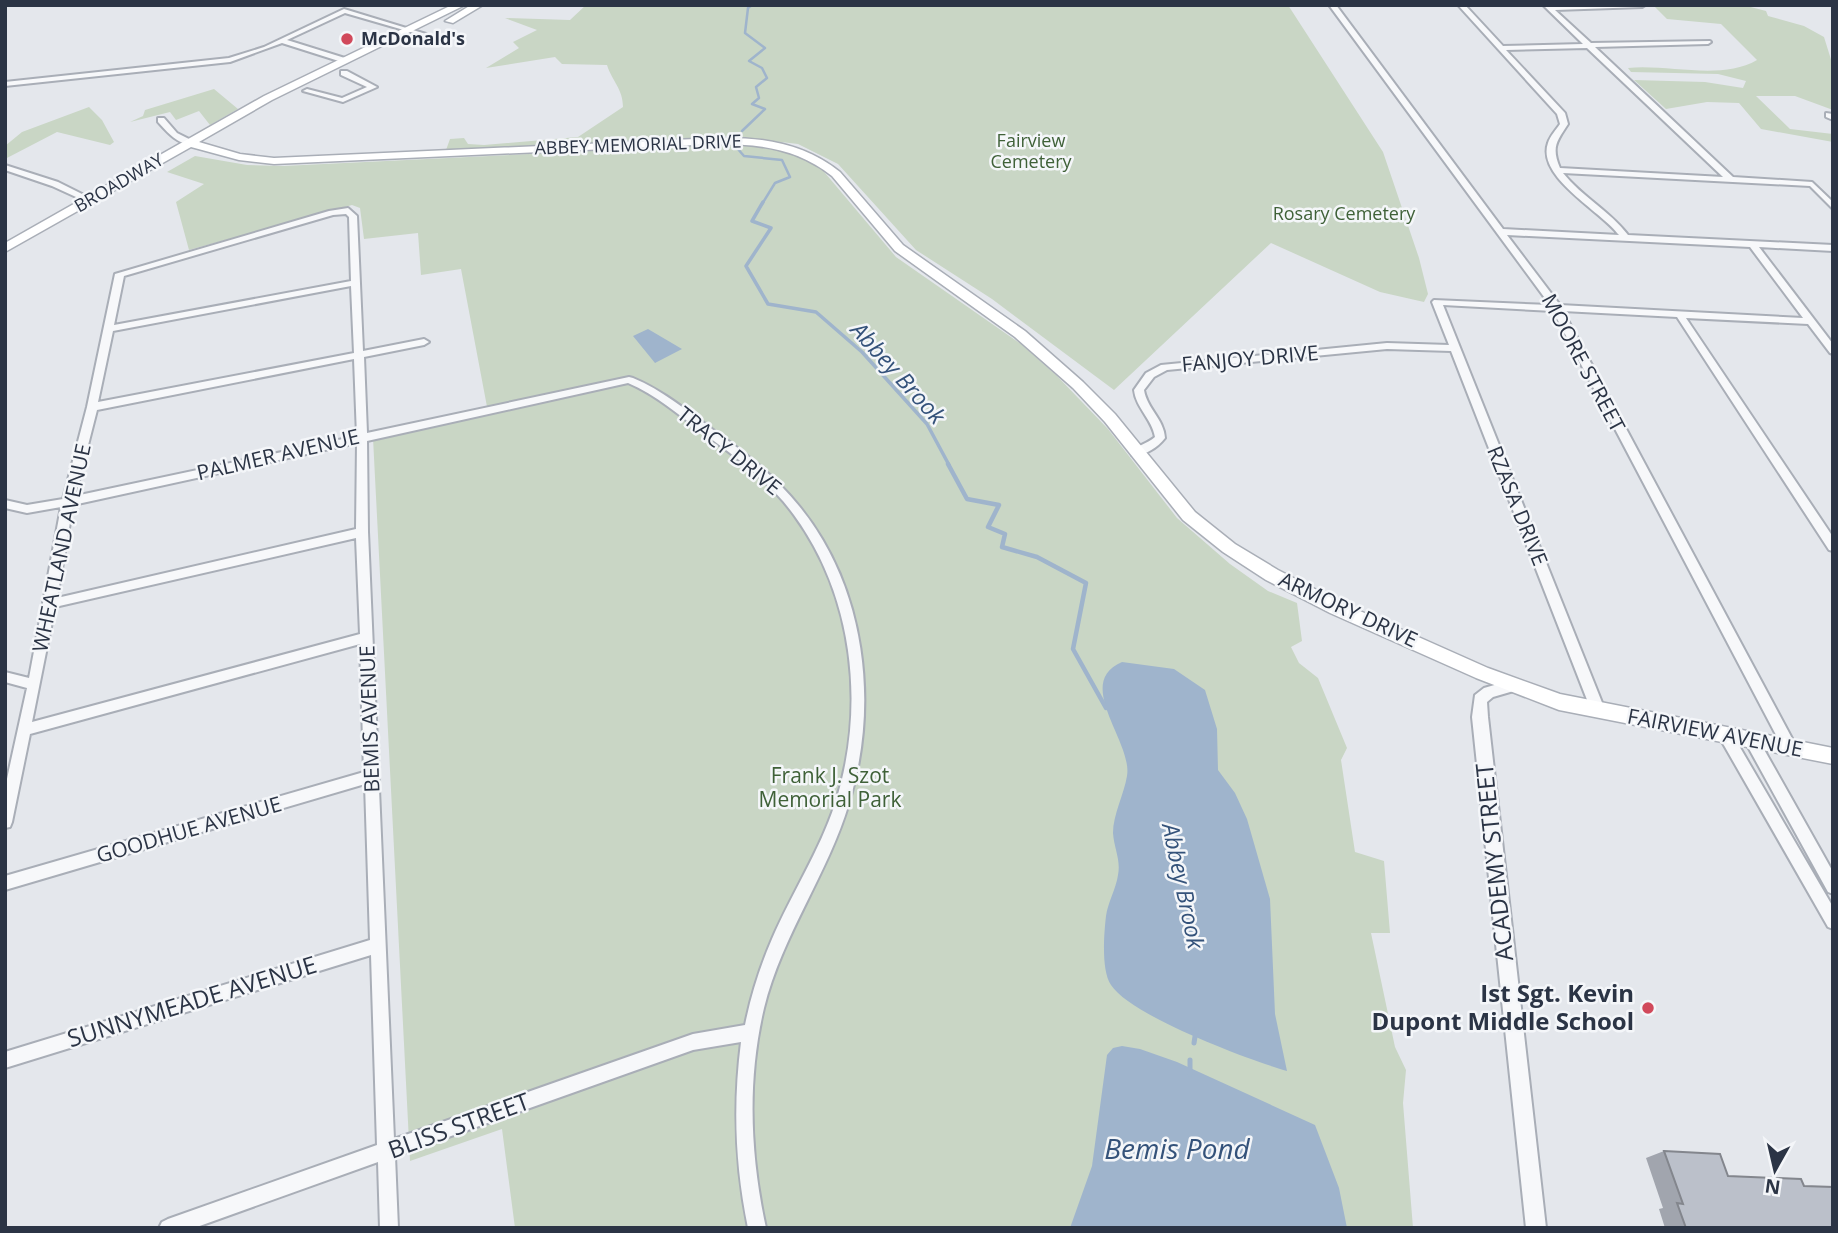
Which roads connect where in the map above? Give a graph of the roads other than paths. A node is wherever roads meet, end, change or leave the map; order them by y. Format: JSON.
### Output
{"nodes":[{"id":1,"x":460,"y":5,"type":"edge"},
{"id":2,"x":478,"y":5,"type":"edge"},
{"id":3,"x":1332,"y":5,"type":"edge"},
{"id":4,"x":1461,"y":5,"type":"edge"},
{"id":5,"x":1642,"y":5,"type":"edge"},
{"id":6,"x":1548,"y":7,"type":"edge"},
{"id":7,"x":356,"y":14,"type":"junction"},
{"id":8,"x":413,"y":34,"type":"junction"},
{"id":9,"x":282,"y":41,"type":"junction"},
{"id":10,"x":1708,"y":41,"type":"dead end"},
{"id":11,"x":291,"y":44,"type":"junction"},
{"id":12,"x":1589,"y":45,"type":"junction"},
{"id":13,"x":1501,"y":48,"type":"junction"},
{"id":14,"x":345,"y":61,"type":"junction"},
{"id":15,"x":344,"y":73,"type":"junction"},
{"id":16,"x":5,"y":84,"type":"edge"},
{"id":17,"x":307,"y":91,"type":"junction"},
{"id":18,"x":5,"y":92,"type":"edge"},
{"id":19,"x":234,"y":119,"type":"junction"},
{"id":20,"x":161,"y":120,"type":"dead end"},
{"id":21,"x":190,"y":143,"type":"junction"},
{"id":22,"x":5,"y":167,"type":"edge"},
{"id":23,"x":1556,"y":170,"type":"junction"},
{"id":24,"x":1730,"y":179,"type":"junction"},
{"id":25,"x":1812,"y":184,"type":"joint"},
{"id":26,"x":90,"y":200,"type":"junction"},
{"id":27,"x":1833,"y":207,"type":"edge"},
{"id":28,"x":1502,"y":232,"type":"junction"},
{"id":29,"x":1625,"y":237,"type":"junction"},
{"id":30,"x":1753,"y":245,"type":"junction"},
{"id":31,"x":5,"y":248,"type":"edge"},
{"id":32,"x":1833,"y":248,"type":"edge"},
{"id":33,"x":120,"y":274,"type":"joint"},
{"id":34,"x":355,"y":283,"type":"junction"},
{"id":35,"x":1556,"y":307,"type":"junction"},
{"id":36,"x":1680,"y":315,"type":"junction"},
{"id":37,"x":1809,"y":321,"type":"junction"},
{"id":38,"x":107,"y":329,"type":"junction"},
{"id":39,"x":424,"y":342,"type":"dead end"},
{"id":40,"x":1453,"y":348,"type":"junction"},
{"id":41,"x":1833,"y":351,"type":"edge"},
{"id":42,"x":358,"y":355,"type":"junction"},
{"id":43,"x":92,"y":407,"type":"junction"},
{"id":44,"x":488,"y":409,"type":"joint"},
{"id":45,"x":362,"y":437,"type":"junction"},
{"id":46,"x":1136,"y":452,"type":"junction"},
{"id":47,"x":68,"y":502,"type":"junction"},
{"id":48,"x":5,"y":504,"type":"edge"},
{"id":49,"x":362,"y":531,"type":"junction"},
{"id":50,"x":1833,"y":547,"type":"edge"},
{"id":51,"x":50,"y":604,"type":"junction"},
{"id":52,"x":367,"y":637,"type":"junction"},
{"id":53,"x":5,"y":677,"type":"edge"},
{"id":54,"x":34,"y":685,"type":"junction"},
{"id":55,"x":1512,"y":686,"type":"junction"},
{"id":56,"x":1598,"y":710,"type":"junction"},
{"id":57,"x":25,"y":730,"type":"junction"},
{"id":58,"x":1726,"y":736,"type":"junction"},
{"id":59,"x":1752,"y":741,"type":"junction"},
{"id":60,"x":1790,"y":748,"type":"junction"},
{"id":61,"x":1833,"y":756,"type":"edge"},
{"id":62,"x":372,"y":776,"type":"junction"},
{"id":63,"x":5,"y":822,"type":"edge"},
{"id":64,"x":5,"y":883,"type":"edge"},
{"id":65,"x":1833,"y":887,"type":"edge"},
{"id":66,"x":1833,"y":922,"type":"edge"},
{"id":67,"x":379,"y":945,"type":"junction"},
{"id":68,"x":752,"y":1032,"type":"junction"},
{"id":69,"x":5,"y":1060,"type":"edge"},
{"id":70,"x":386,"y":1152,"type":"junction"},
{"id":71,"x":168,"y":1228,"type":"edge"},
{"id":72,"x":389,"y":1228,"type":"edge"},
{"id":73,"x":757,"y":1228,"type":"edge"},
{"id":74,"x":1536,"y":1228,"type":"edge"}],
"edges":[{"from":1,"to":8,"type":"main road"},
{"from":2,"to":8,"type":"main road"},
{"from":3,"to":28,"type":"street","name":"MOORE STREET"},
{"from":4,"to":13,"type":"street"},
{"from":5,"to":6,"type":"street"},
{"from":6,"to":12,"type":"street"},
{"from":7,"to":8,"type":"street"},
{"from":7,"to":9,"type":"street"},
{"from":7,"to":11,"type":"street"},
{"from":8,"to":14,"type":"main road","name":"BROADWAY"},
{"from":8,"to":15,"type":"main road","name":"BROADWAY"},
{"from":9,"to":11,"type":"street"},
{"from":9,"to":16,"type":"street"},
{"from":10,"to":12,"type":"street"},
{"from":11,"to":14,"type":"street"},
{"from":11,"to":18,"type":"street"},
{"from":12,"to":13,"type":"street"},
{"from":12,"to":24,"type":"street"},
{"from":13,"to":23,"type":"street"},
{"from":14,"to":19,"type":"main road","name":"BROADWAY"},
{"from":15,"to":17,"type":"main road","name":"BROADWAY"},
{"from":15,"to":17,"type":"street"},
{"from":17,"to":19,"type":"main road","name":"BROADWAY"},
{"from":19,"to":21,"type":"main road","name":"BROADWAY"},
{"from":20,"to":21,"type":"street"},
{"from":21,"to":26,"type":"main road","name":"BROADWAY"},
{"from":21,"to":46,"type":"main road","name":"ABBEY MEMORIAL DRIVE"},
{"from":22,"to":26,"type":"street"},
{"from":23,"to":24,"type":"street"},
{"from":23,"to":29,"type":"street"},
{"from":24,"to":25,"type":"street"},
{"from":25,"to":27,"type":"street"},
{"from":26,"to":31,"type":"main road","name":"BROADWAY"},
{"from":28,"to":29,"type":"street"},
{"from":28,"to":35,"type":"street","name":"MOORE STREET"},
{"from":29,"to":30,"type":"street"},
{"from":30,"to":32,"type":"street"},
{"from":30,"to":37,"type":"street"},
{"from":33,"to":34,"type":"street","name":"BEMIS AVENUE"},
{"from":33,"to":38,"type":"street","name":"WHEATLAND AVENUE"},
{"from":34,"to":38,"type":"street"},
{"from":34,"to":42,"type":"street","name":"BEMIS AVENUE"},
{"from":35,"to":36,"type":"street"},
{"from":35,"to":40,"type":"street","name":"RZASA DRIVE"},
{"from":35,"to":60,"type":"street","name":"MOORE STREET"},
{"from":36,"to":37,"type":"street"},
{"from":36,"to":50,"type":"street"},
{"from":37,"to":41,"type":"street"},
{"from":38,"to":43,"type":"street","name":"WHEATLAND AVENUE"},
{"from":39,"to":42,"type":"street"},
{"from":40,"to":46,"type":"street","name":"FANJOY DRIVE"},
{"from":40,"to":56,"type":"street","name":"RZASA DRIVE"},
{"from":42,"to":43,"type":"street"},
{"from":42,"to":45,"type":"street","name":"BEMIS AVENUE"},
{"from":43,"to":47,"type":"street","name":"WHEATLAND AVENUE"},
{"from":44,"to":45,"type":"street","name":"PALMER AVENUE"},
{"from":44,"to":68,"type":"street","name":"TRACY DRIVE"},
{"from":45,"to":47,"type":"street","name":"PALMER AVENUE"},
{"from":45,"to":49,"type":"street","name":"BEMIS AVENUE"},
{"from":46,"to":55,"type":"main road","name":"ARMORY DRIVE"},
{"from":47,"to":48,"type":"street","name":"PALMER AVENUE"},
{"from":47,"to":51,"type":"street","name":"WHEATLAND AVENUE"},
{"from":49,"to":51,"type":"street"},
{"from":49,"to":52,"type":"street","name":"BEMIS AVENUE"},
{"from":51,"to":54,"type":"street","name":"WHEATLAND AVENUE"},
{"from":52,"to":57,"type":"street"},
{"from":52,"to":62,"type":"street","name":"BEMIS AVENUE"},
{"from":53,"to":54,"type":"street"},
{"from":54,"to":57,"type":"street","name":"WHEATLAND AVENUE"},
{"from":55,"to":56,"type":"main road","name":"ARMORY DRIVE"},
{"from":55,"to":74,"type":"street","name":"ACADEMY STREET"},
{"from":56,"to":58,"type":"main road","name":"FAIRVIEW AVENUE"},
{"from":57,"to":63,"type":"street","name":"WHEATLAND AVENUE"},
{"from":58,"to":59,"type":"main road","name":"FAIRVIEW AVENUE"},
{"from":58,"to":66,"type":"street"},
{"from":59,"to":60,"type":"main road","name":"FAIRVIEW AVENUE"},
{"from":59,"to":65,"type":"street"},
{"from":60,"to":61,"type":"main road","name":"FAIRVIEW AVENUE"},
{"from":62,"to":64,"type":"street","name":"GOODHUE AVENUE"},
{"from":62,"to":67,"type":"street","name":"BEMIS AVENUE"},
{"from":67,"to":69,"type":"street","name":"SUNNYMEADE AVENUE"},
{"from":67,"to":70,"type":"street","name":"BEMIS AVENUE"},
{"from":68,"to":70,"type":"street","name":"BLISS STREET"},
{"from":68,"to":73,"type":"street"},
{"from":70,"to":71,"type":"street","name":"BLISS STREET"},
{"from":70,"to":72,"type":"street","name":"BEMIS AVENUE"}]}
